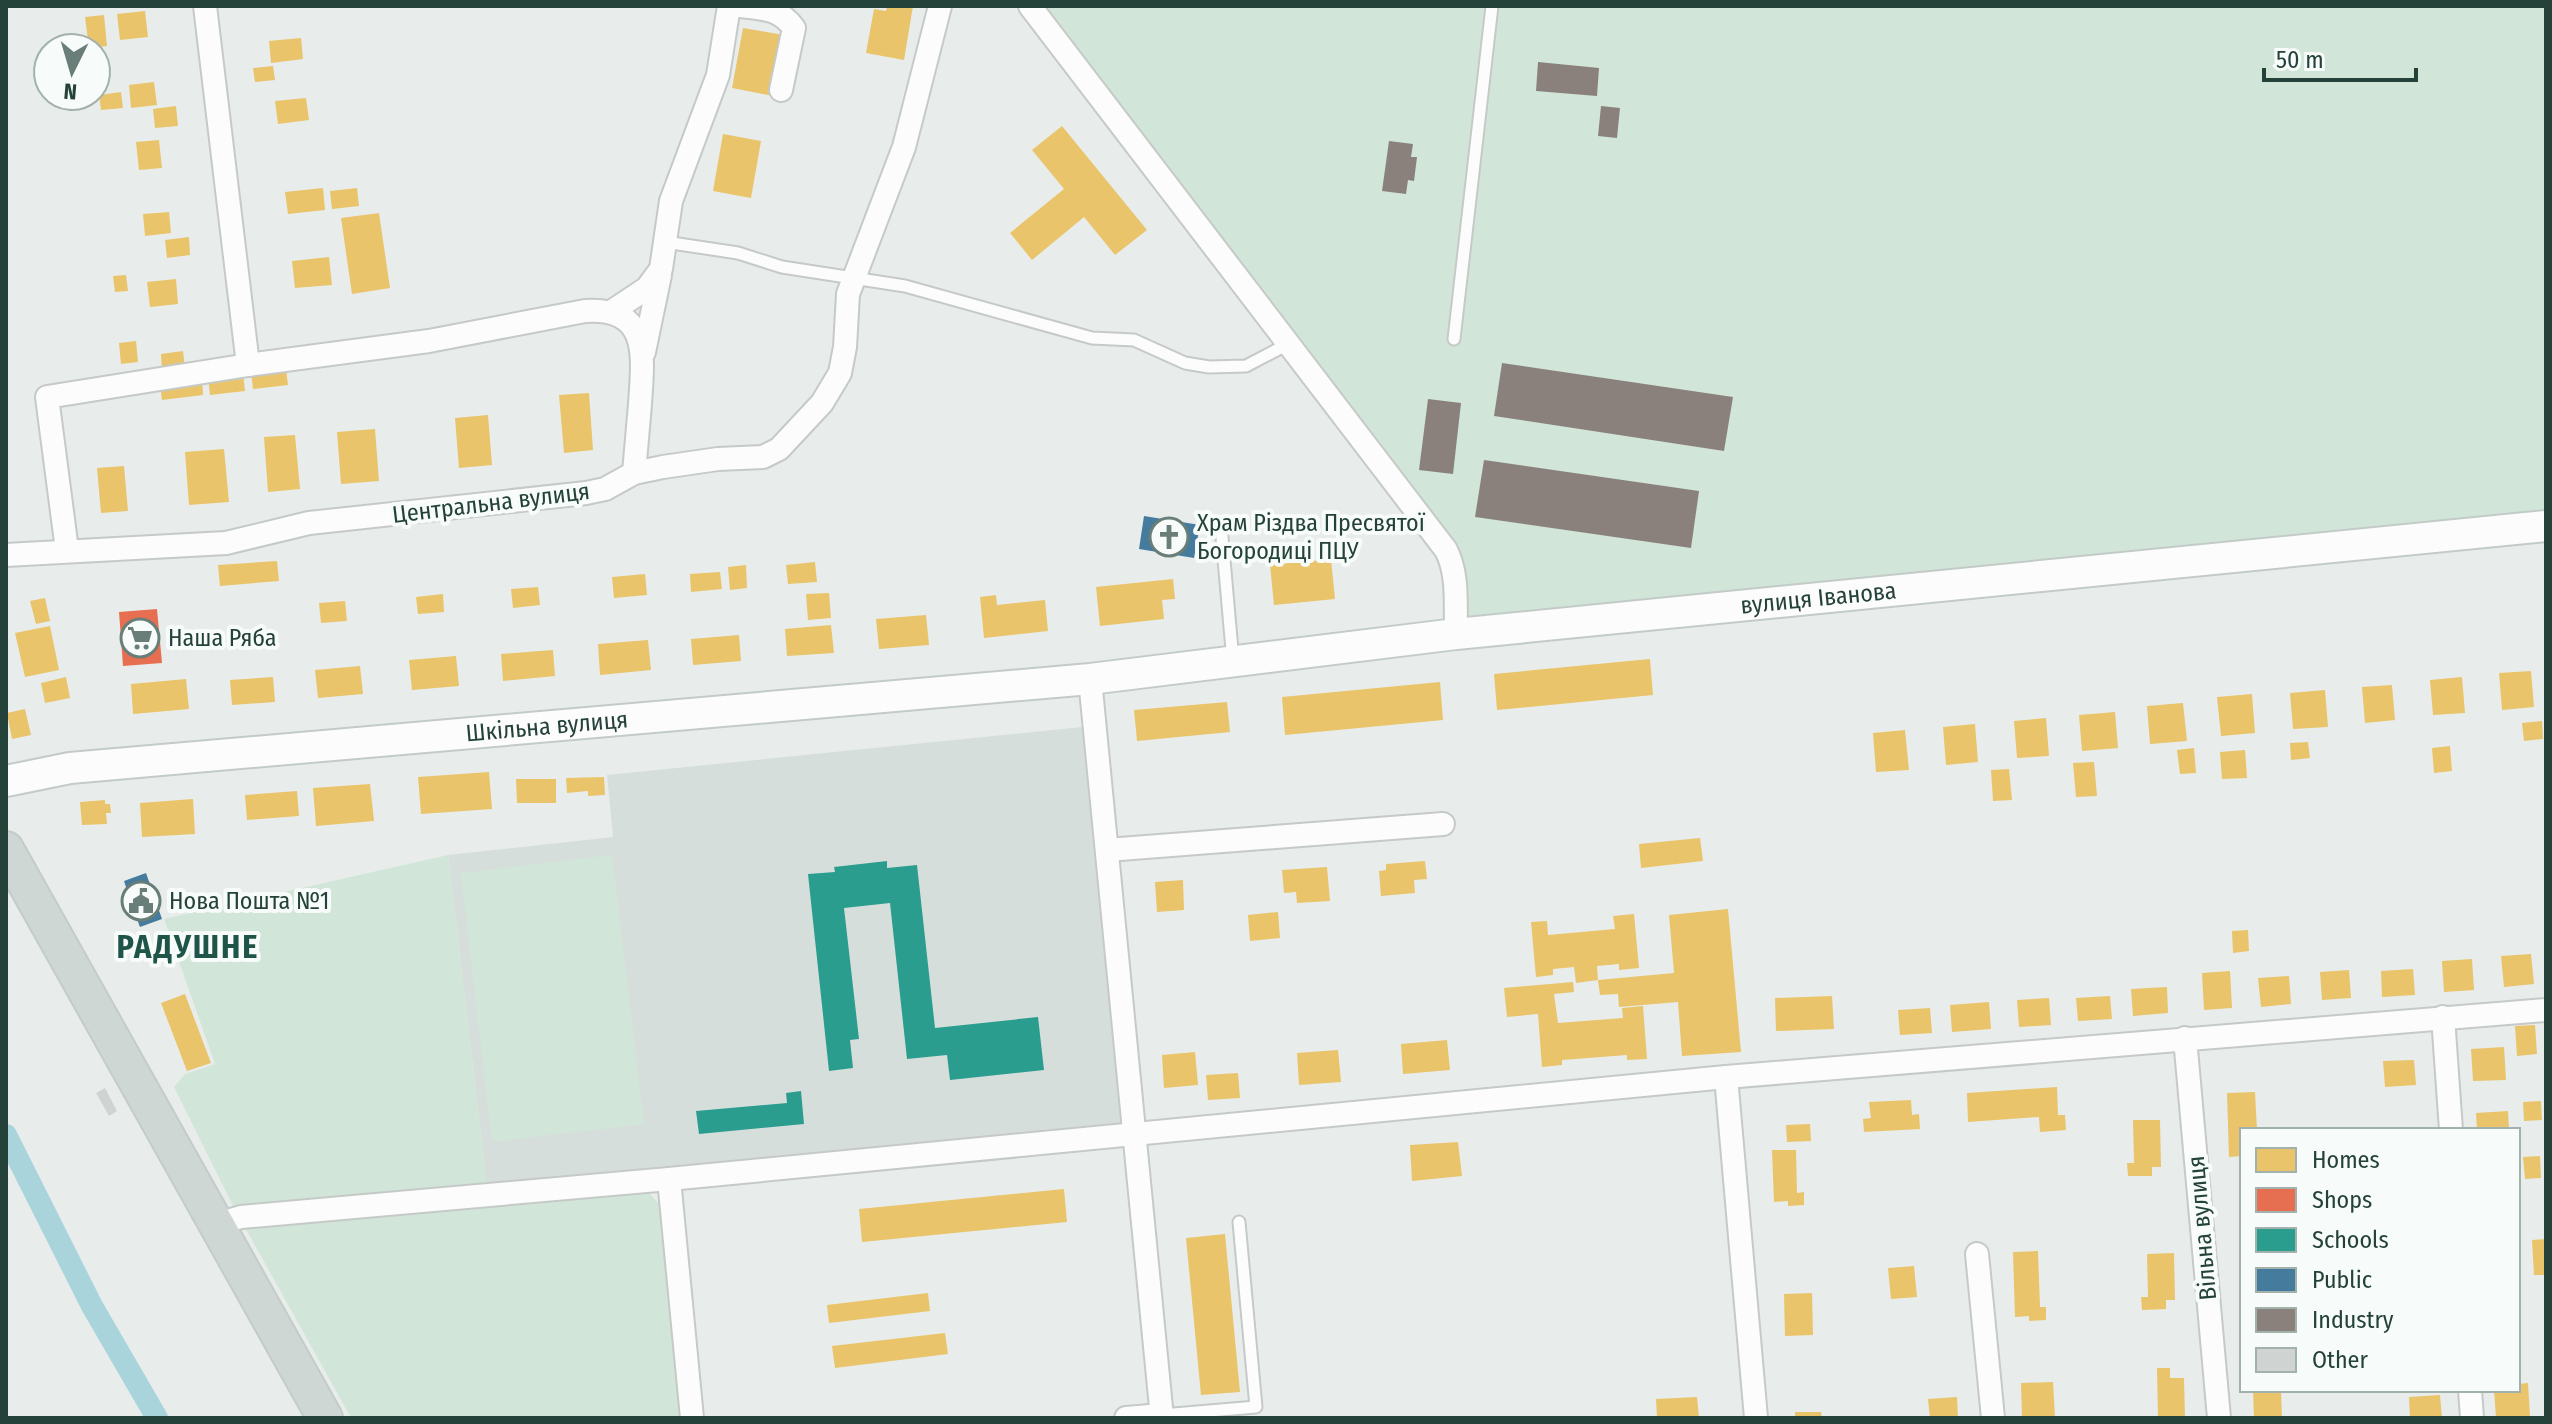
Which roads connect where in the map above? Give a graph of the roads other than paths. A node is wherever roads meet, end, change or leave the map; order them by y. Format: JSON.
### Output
{"nodes":[{"id":1,"x":205,"y":6,"type":"edge"},
{"id":2,"x":729,"y":6,"type":"edge"},
{"id":3,"x":741,"y":6,"type":"edge"},
{"id":4,"x":940,"y":6,"type":"edge"},
{"id":5,"x":1030,"y":6,"type":"edge"},
{"id":6,"x":1492,"y":6,"type":"edge"},
{"id":7,"x":781,"y":90,"type":"dead end"},
{"id":8,"x":665,"y":242,"type":"junction"},
{"id":9,"x":661,"y":269,"type":"junction"},
{"id":10,"x":853,"y":277,"type":"junction"},
{"id":11,"x":611,"y":312,"type":"junction"},
{"id":12,"x":1454,"y":339,"type":"dead end"},
{"id":13,"x":1288,"y":344,"type":"junction"},
{"id":14,"x":644,"y":352,"type":"junction"},
{"id":15,"x":248,"y":365,"type":"junction"},
{"id":16,"x":634,"y":473,"type":"junction"},
{"id":17,"x":1221,"y":526,"type":"dead end"},
{"id":18,"x":2546,"y":526,"type":"edge"},
{"id":19,"x":67,"y":550,"type":"junction"},
{"id":20,"x":6,"y":555,"type":"edge"},
{"id":21,"x":1456,"y":634,"type":"junction"},
{"id":22,"x":1233,"y":661,"type":"junction"},
{"id":23,"x":1090,"y":679,"type":"junction"},
{"id":24,"x":6,"y":781,"type":"edge"},
{"id":25,"x":1443,"y":824,"type":"dead end"},
{"id":26,"x":6,"y":849,"type":"edge"},
{"id":27,"x":1107,"y":850,"type":"junction"},
{"id":28,"x":2546,"y":1010,"type":"edge"},
{"id":29,"x":2443,"y":1017,"type":"junction"},
{"id":30,"x":2185,"y":1038,"type":"junction"},
{"id":31,"x":1726,"y":1077,"type":"junction"},
{"id":32,"x":2451,"y":1128,"type":"edge"},
{"id":33,"x":1135,"y":1135,"type":"junction"},
{"id":34,"x":669,"y":1179,"type":"junction"},
{"id":35,"x":1239,"y":1222,"type":"dead end"},
{"id":36,"x":217,"y":1224,"type":"junction"},
{"id":37,"x":1977,"y":1254,"type":"dead end"},
{"id":38,"x":2470,"y":1392,"type":"edge"},
{"id":39,"x":1162,"y":1416,"type":"edge"},
{"id":40,"x":325,"y":1418,"type":"edge"},
{"id":41,"x":692,"y":1418,"type":"edge"},
{"id":42,"x":1126,"y":1418,"type":"edge"},
{"id":43,"x":1756,"y":1418,"type":"edge"},
{"id":44,"x":1993,"y":1418,"type":"edge"},
{"id":45,"x":2219,"y":1418,"type":"edge"},
{"id":46,"x":2472,"y":1418,"type":"edge"}],
"edges":[{"from":1,"to":15,"type":"street"},
{"from":2,"to":8,"type":"street"},
{"from":3,"to":7,"type":"street"},
{"from":4,"to":10,"type":"street","name":"Центральна вулиця"},
{"from":5,"to":13,"type":"street"},
{"from":6,"to":12,"type":"lane"},
{"from":8,"to":9,"type":"street"},
{"from":8,"to":10,"type":"lane"},
{"from":9,"to":11,"type":"street"},
{"from":9,"to":14,"type":"street"},
{"from":10,"to":13,"type":"lane"},
{"from":10,"to":16,"type":"street","name":"Центральна вулиця"},
{"from":11,"to":14,"type":"street"},
{"from":11,"to":15,"type":"street"},
{"from":13,"to":21,"type":"street"},
{"from":14,"to":16,"type":"street"},
{"from":15,"to":19,"type":"street"},
{"from":16,"to":19,"type":"street","name":"Центральна вулиця"},
{"from":17,"to":22,"type":"lane"},
{"from":18,"to":21,"type":"street","name":"вулиця Іванова"},
{"from":19,"to":20,"type":"street","name":"Центральна вулиця"},
{"from":21,"to":22,"type":"street","name":"вулиця Іванова"},
{"from":22,"to":23,"type":"street","name":"вулиця Іванова"},
{"from":23,"to":24,"type":"street","name":"Шкільна вулиця"},
{"from":23,"to":27,"type":"street"},
{"from":25,"to":27,"type":"street"},
{"from":26,"to":36,"type":"main road"},
{"from":27,"to":33,"type":"street"},
{"from":28,"to":29,"type":"street"},
{"from":29,"to":30,"type":"street"},
{"from":29,"to":32,"type":"street"},
{"from":30,"to":31,"type":"street"},
{"from":30,"to":45,"type":"street","name":"Вільна вулиця"},
{"from":31,"to":33,"type":"street"},
{"from":31,"to":43,"type":"street"},
{"from":33,"to":34,"type":"street"},
{"from":33,"to":39,"type":"street"},
{"from":34,"to":36,"type":"street"},
{"from":34,"to":41,"type":"street"},
{"from":35,"to":39,"type":"lane"},
{"from":36,"to":40,"type":"main road"},
{"from":37,"to":44,"type":"street"},
{"from":38,"to":46,"type":"street"},
{"from":39,"to":42,"type":"street"}]}
